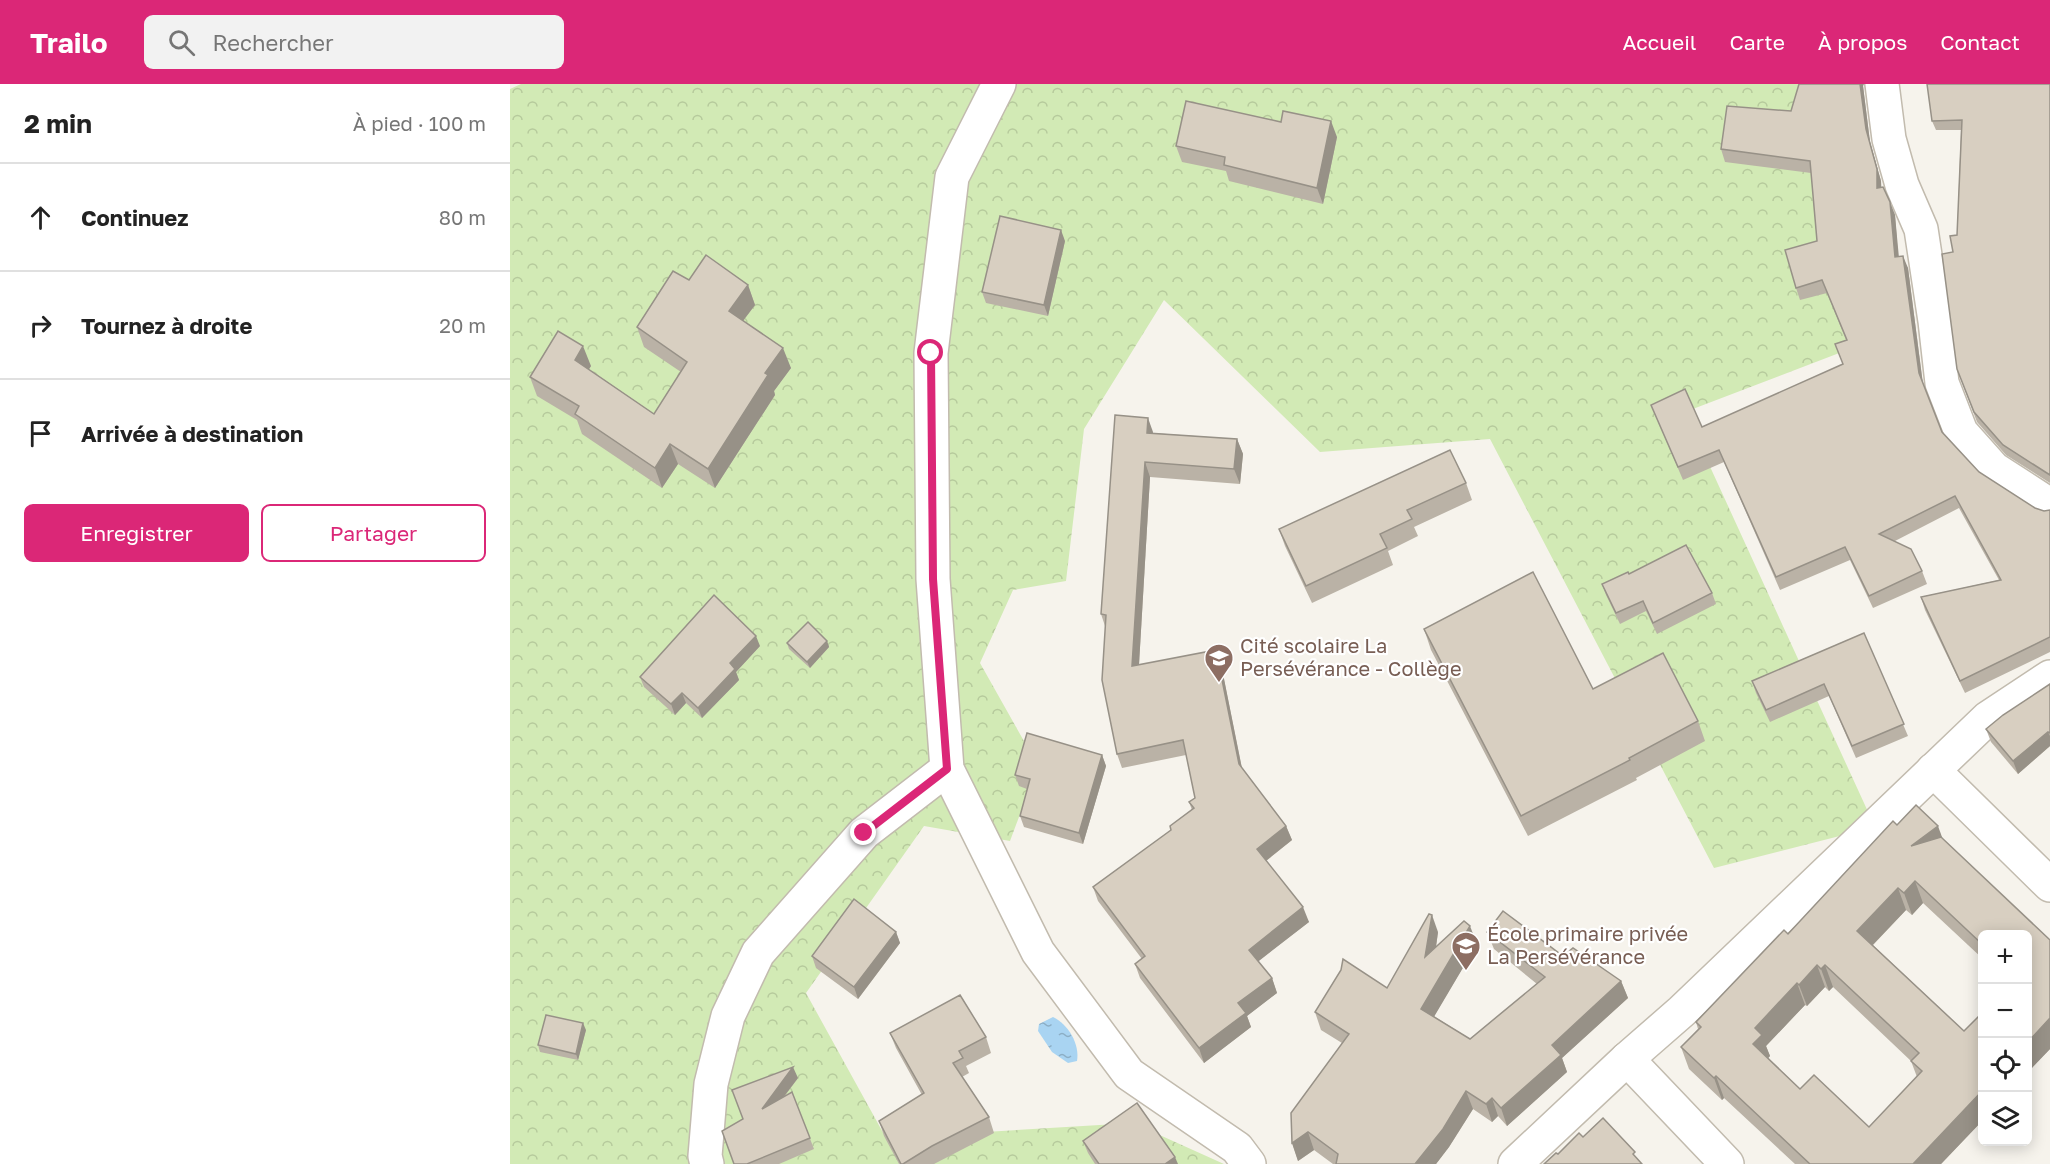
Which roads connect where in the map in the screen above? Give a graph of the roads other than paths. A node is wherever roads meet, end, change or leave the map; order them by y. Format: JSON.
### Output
{"nodes":[{"id":1,"x":999,"y":84,"type":"edge"},
{"id":2,"x":1882,"y":84,"type":"edge"},
{"id":3,"x":2050,"y":506,"type":"edge"},
{"id":4,"x":2050,"y":677,"type":"edge"},
{"id":5,"x":947,"y":769,"type":"junction"},
{"id":6,"x":1933,"y":771,"type":"junction"},
{"id":7,"x":2050,"y":885,"type":"edge"},
{"id":8,"x":1626,"y":1059,"type":"junction"},
{"id":9,"x":707,"y":1164,"type":"edge"},
{"id":10,"x":1249,"y":1164,"type":"edge"},
{"id":11,"x":1515,"y":1164,"type":"edge"},
{"id":12,"x":1727,"y":1164,"type":"edge"}],
"edges":[{"from":1,"to":5,"type":"street"},
{"from":2,"to":3,"type":"street"},
{"from":4,"to":6,"type":"street"},
{"from":5,"to":9,"type":"street"},
{"from":5,"to":10,"type":"street"},
{"from":6,"to":7,"type":"street"},
{"from":6,"to":8,"type":"street"},
{"from":8,"to":11,"type":"street"},
{"from":8,"to":12,"type":"street"}]}
